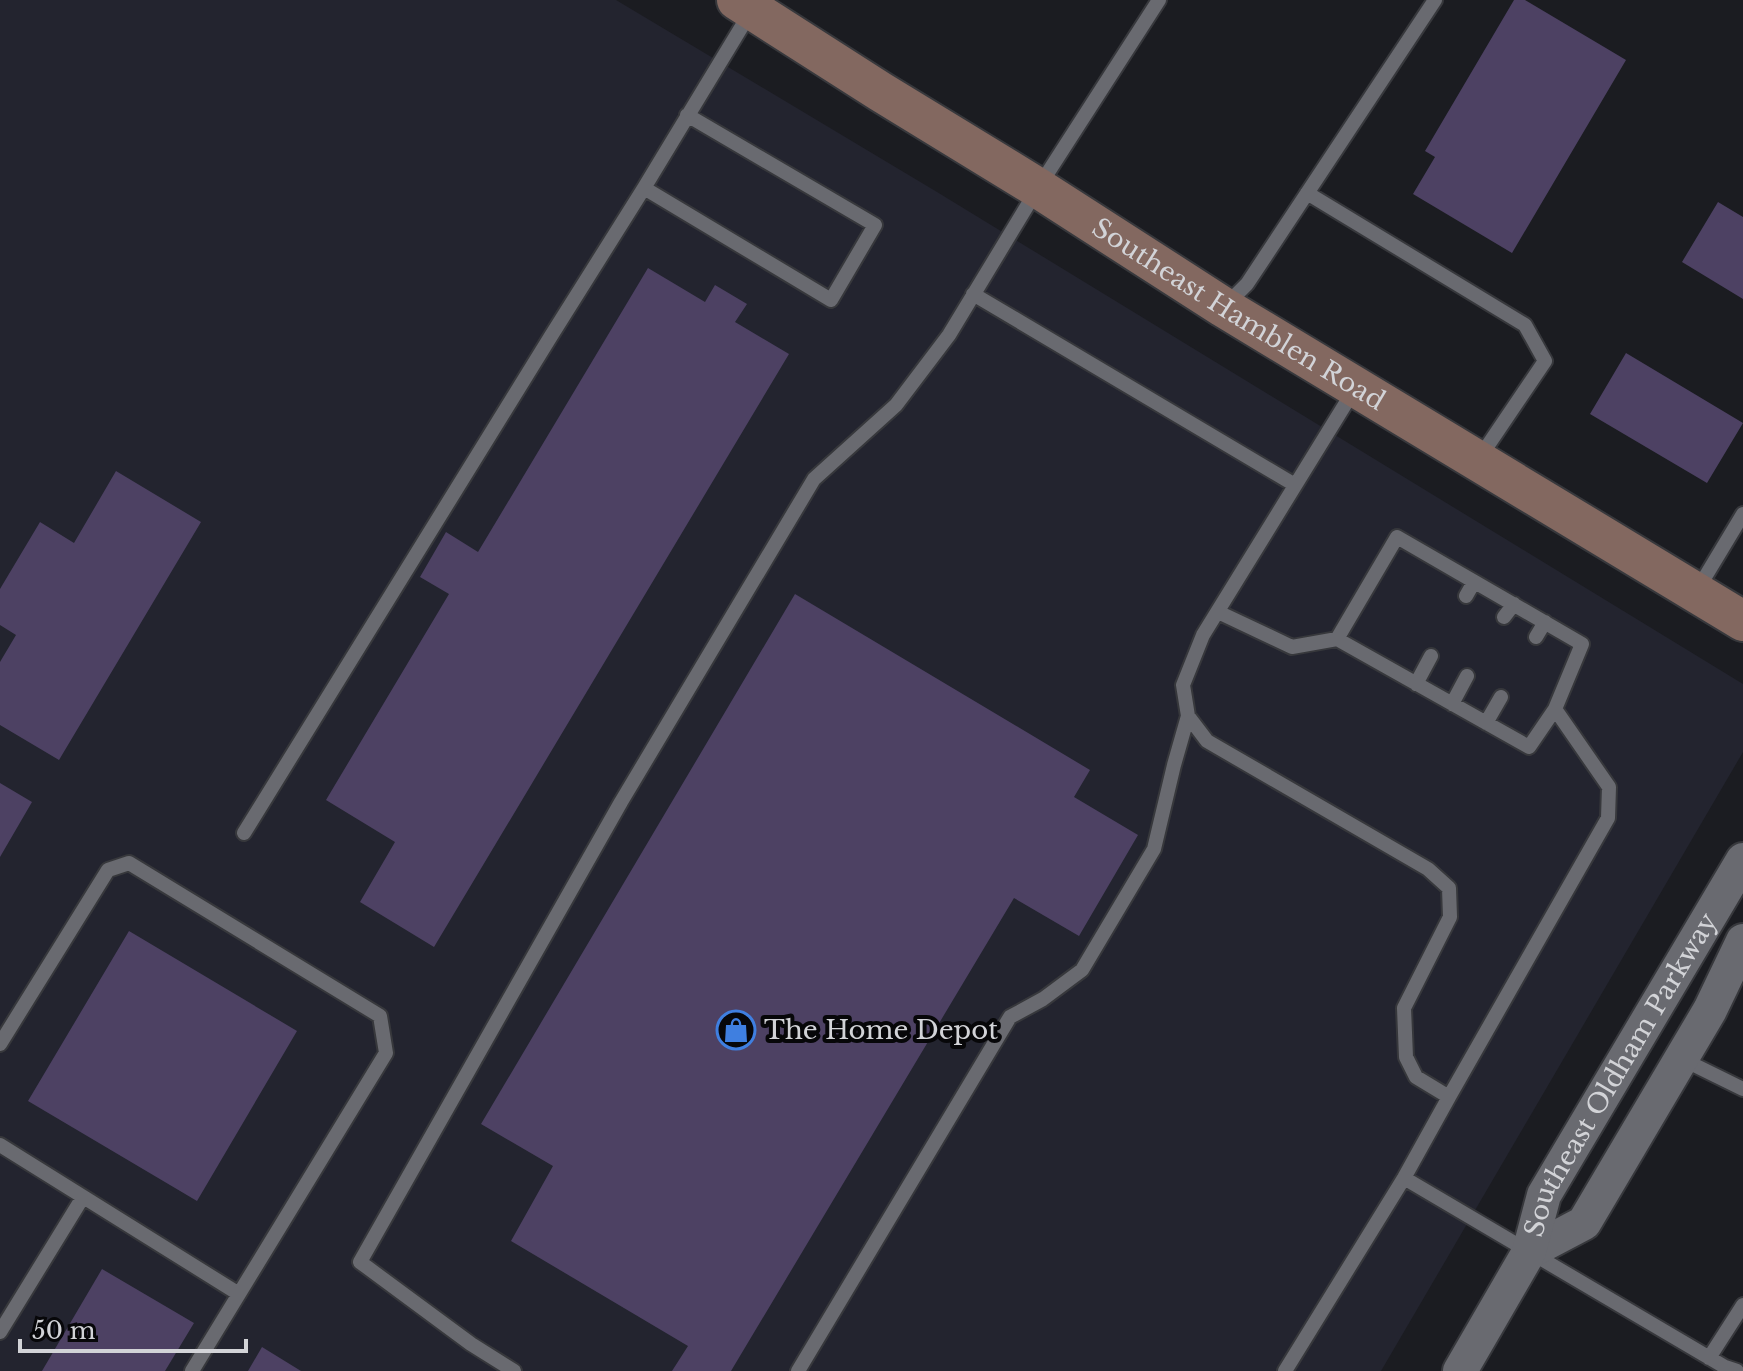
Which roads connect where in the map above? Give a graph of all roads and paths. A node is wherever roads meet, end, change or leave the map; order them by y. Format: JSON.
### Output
{"nodes":[{"id":1,"x":1159,"y":0,"type":"edge"},
{"id":2,"x":1435,"y":0,"type":"edge"},
{"id":3,"x":744,"y":5,"type":"edge"},
{"id":4,"x":687,"y":115,"type":"junction"},
{"id":5,"x":644,"y":188,"type":"junction"},
{"id":6,"x":1038,"y":188,"type":"junction"},
{"id":7,"x":1307,"y":193,"type":"junction"},
{"id":8,"x":973,"y":294,"type":"junction"},
{"id":9,"x":1223,"y":307,"type":"junction"},
{"id":10,"x":1355,"y":387,"type":"junction"},
{"id":11,"x":1478,"y":461,"type":"junction"},
{"id":12,"x":1295,"y":485,"type":"junction"},
{"id":13,"x":1743,"y":514,"type":"edge"},
{"id":14,"x":1474,"y":582,"type":"junction"},
{"id":15,"x":1696,"y":592,"type":"junction"},
{"id":16,"x":1466,"y":596,"type":"dead end"},
{"id":17,"x":1514,"y":604,"type":"junction"},
{"id":18,"x":1218,"y":612,"type":"junction"},
{"id":19,"x":1504,"y":617,"type":"dead end"},
{"id":20,"x":1743,"y":621,"type":"edge"},
{"id":21,"x":1545,"y":622,"type":"junction"},
{"id":22,"x":1536,"y":637,"type":"dead end"},
{"id":23,"x":1337,"y":639,"type":"junction"},
{"id":24,"x":1431,"y":656,"type":"dead end"},
{"id":25,"x":1467,"y":676,"type":"dead end"},
{"id":26,"x":1416,"y":684,"type":"junction"},
{"id":27,"x":1501,"y":697,"type":"dead end"},
{"id":28,"x":1452,"y":704,"type":"junction"},
{"id":29,"x":1555,"y":709,"type":"junction"},
{"id":30,"x":1188,"y":716,"type":"junction"},
{"id":31,"x":1486,"y":723,"type":"junction"},
{"id":32,"x":244,"y":833,"type":"dead end"},
{"id":33,"x":1743,"y":860,"type":"edge"},
{"id":34,"x":1743,"y":941,"type":"edge"},
{"id":35,"x":0,"y":1044,"type":"edge"},
{"id":36,"x":1681,"y":1059,"type":"junction"},
{"id":37,"x":1743,"y":1089,"type":"edge"},
{"id":38,"x":1449,"y":1097,"type":"junction"},
{"id":39,"x":0,"y":1145,"type":"edge"},
{"id":40,"x":1404,"y":1178,"type":"junction"},
{"id":41,"x":83,"y":1197,"type":"junction"},
{"id":42,"x":1529,"y":1252,"type":"junction"},
{"id":43,"x":239,"y":1294,"type":"junction"},
{"id":44,"x":1743,"y":1305,"type":"edge"},
{"id":45,"x":0,"y":1332,"type":"edge"},
{"id":46,"x":1709,"y":1358,"type":"junction"},
{"id":47,"x":192,"y":1371,"type":"edge"},
{"id":48,"x":514,"y":1371,"type":"edge"},
{"id":49,"x":798,"y":1371,"type":"edge"},
{"id":50,"x":1285,"y":1371,"type":"edge"},
{"id":51,"x":1460,"y":1371,"type":"edge"},
{"id":52,"x":1737,"y":1371,"type":"edge"}],
"edges":[{"from":1,"to":6,"type":"lane"},
{"from":2,"to":7,"type":"lane"},
{"from":3,"to":4,"type":"lane"},
{"from":3,"to":6,"type":"main road","name":"Southeast Hamblen Road"},
{"from":4,"to":5,"type":"lane"},
{"from":4,"to":5,"type":"lane"},
{"from":5,"to":32,"type":"lane"},
{"from":6,"to":8,"type":"lane"},
{"from":6,"to":9,"type":"main road","name":"Southeast Hamblen Road"},
{"from":7,"to":9,"type":"lane"},
{"from":7,"to":11,"type":"lane"},
{"from":8,"to":12,"type":"lane"},
{"from":8,"to":48,"type":"lane"},
{"from":9,"to":10,"type":"main road","name":"Southeast Hamblen Road"},
{"from":10,"to":11,"type":"main road","name":"Southeast Hamblen Road"},
{"from":10,"to":12,"type":"lane"},
{"from":11,"to":15,"type":"main road","name":"Southeast Hamblen Road"},
{"from":12,"to":18,"type":"lane"},
{"from":13,"to":15,"type":"lane"},
{"from":14,"to":16,"type":"lane"},
{"from":14,"to":17,"type":"lane"},
{"from":14,"to":23,"type":"lane"},
{"from":15,"to":20,"type":"main road","name":"Southeast Hamblen Road"},
{"from":17,"to":19,"type":"lane"},
{"from":17,"to":21,"type":"lane"},
{"from":18,"to":23,"type":"lane"},
{"from":18,"to":30,"type":"lane"},
{"from":21,"to":22,"type":"lane"},
{"from":21,"to":29,"type":"lane"},
{"from":23,"to":26,"type":"lane"},
{"from":24,"to":26,"type":"lane"},
{"from":25,"to":28,"type":"lane"},
{"from":26,"to":28,"type":"lane"},
{"from":27,"to":31,"type":"lane"},
{"from":28,"to":31,"type":"lane"},
{"from":29,"to":31,"type":"lane"},
{"from":29,"to":38,"type":"lane"},
{"from":30,"to":38,"type":"lane"},
{"from":30,"to":49,"type":"lane"},
{"from":33,"to":42,"type":"street","name":"Southeast Oldham Parkway"},
{"from":34,"to":36,"type":"street","name":"Southeast Oldham Parkway"},
{"from":35,"to":43,"type":"lane"},
{"from":36,"to":37,"type":"lane"},
{"from":36,"to":42,"type":"street","name":"Southeast Oldham Parkway"},
{"from":38,"to":40,"type":"lane"},
{"from":39,"to":41,"type":"lane"},
{"from":40,"to":42,"type":"lane"},
{"from":40,"to":50,"type":"lane"},
{"from":41,"to":43,"type":"lane"},
{"from":41,"to":45,"type":"lane"},
{"from":42,"to":46,"type":"lane"},
{"from":42,"to":51,"type":"street","name":"Southeast Oldham Parkway"},
{"from":43,"to":47,"type":"lane"},
{"from":44,"to":46,"type":"lane"},
{"from":46,"to":52,"type":"lane"}]}
